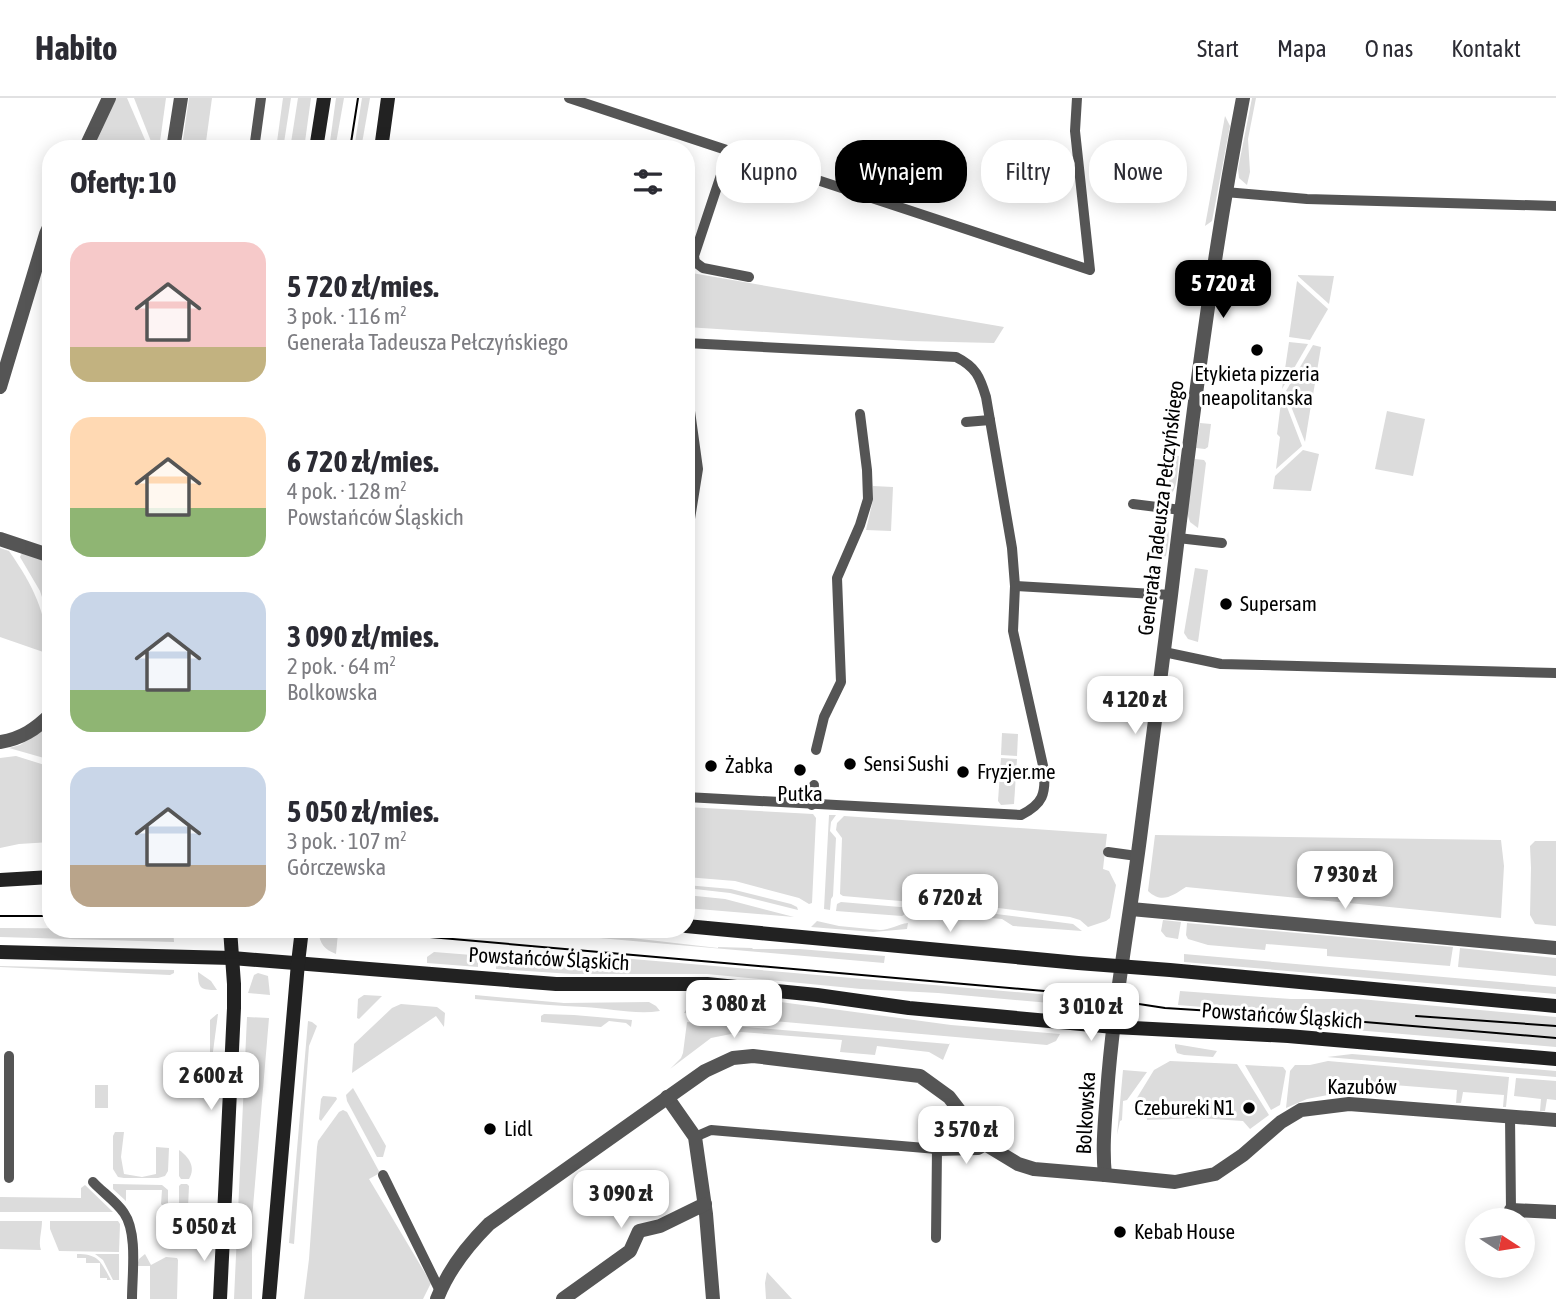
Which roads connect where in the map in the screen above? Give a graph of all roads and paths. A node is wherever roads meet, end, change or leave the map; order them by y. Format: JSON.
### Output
{"nodes":[{"id":1,"x":109,"y":98,"type":"edge"},
{"id":2,"x":181,"y":98,"type":"edge"},
{"id":3,"x":261,"y":98,"type":"edge"},
{"id":4,"x":324,"y":98,"type":"edge"},
{"id":5,"x":388,"y":98,"type":"edge"},
{"id":6,"x":569,"y":98,"type":"edge"},
{"id":7,"x":1077,"y":98,"type":"edge"},
{"id":8,"x":1243,"y":98,"type":"edge"},
{"id":9,"x":89,"y":140,"type":"edge"},
{"id":10,"x":174,"y":140,"type":"edge"},
{"id":11,"x":255,"y":140,"type":"edge"},
{"id":12,"x":317,"y":140,"type":"edge"},
{"id":13,"x":382,"y":140,"type":"edge"},
{"id":14,"x":716,"y":147,"type":"edge"},
{"id":15,"x":821,"y":181,"type":"edge"},
{"id":16,"x":716,"y":190,"type":"edge"},
{"id":17,"x":1225,"y":192,"type":"junction"},
{"id":18,"x":1556,"y":206,"type":"edge"},
{"id":19,"x":42,"y":247,"type":"edge"},
{"id":20,"x":695,"y":253,"type":"edge"},
{"id":21,"x":695,"y":262,"type":"edge"},
{"id":22,"x":749,"y":277,"type":"dead end"},
{"id":23,"x":695,"y":343,"type":"edge"},
{"id":24,"x":0,"y":387,"type":"edge"},
{"id":25,"x":860,"y":414,"type":"dead end"},
{"id":26,"x":990,"y":420,"type":"junction"},
{"id":27,"x":966,"y":422,"type":"dead end"},
{"id":28,"x":695,"y":447,"type":"edge"},
{"id":29,"x":695,"y":488,"type":"edge"},
{"id":30,"x":1133,"y":504,"type":"dead end"},
{"id":31,"x":1181,"y":510,"type":"junction"},
{"id":32,"x":1178,"y":538,"type":"junction"},
{"id":33,"x":0,"y":540,"type":"edge"},
{"id":34,"x":1223,"y":543,"type":"dead end"},
{"id":35,"x":42,"y":553,"type":"edge"},
{"id":36,"x":1015,"y":586,"type":"junction"},
{"id":37,"x":1171,"y":595,"type":"junction"},
{"id":38,"x":1164,"y":652,"type":"junction"},
{"id":39,"x":1556,"y":673,"type":"edge"},
{"id":40,"x":42,"y":722,"type":"edge"},
{"id":41,"x":0,"y":742,"type":"edge"},
{"id":42,"x":816,"y":750,"type":"dead end"},
{"id":43,"x":814,"y":785,"type":"dead end"},
{"id":44,"x":695,"y":798,"type":"edge"},
{"id":45,"x":812,"y":805,"type":"junction"},
{"id":46,"x":1108,"y":852,"type":"dead end"},
{"id":47,"x":1138,"y":856,"type":"junction"},
{"id":48,"x":42,"y":878,"type":"edge"},
{"id":49,"x":0,"y":880,"type":"edge"},
{"id":50,"x":1130,"y":909,"type":"junction"},
{"id":51,"x":695,"y":927,"type":"edge"},
{"id":52,"x":231,"y":938,"type":"edge"},
{"id":53,"x":301,"y":938,"type":"edge"},
{"id":54,"x":1556,"y":948,"type":"edge"},
{"id":55,"x":0,"y":952,"type":"edge"},
{"id":56,"x":232,"y":958,"type":"junction"},
{"id":57,"x":298,"y":962,"type":"junction"},
{"id":58,"x":1122,"y":967,"type":"junction"},
{"id":59,"x":1556,"y":1006,"type":"edge"},
{"id":60,"x":1114,"y":1027,"type":"junction"},
{"id":61,"x":9,"y":1056,"type":"dead end"},
{"id":62,"x":1556,"y":1059,"type":"edge"},
{"id":63,"x":667,"y":1097,"type":"junction"},
{"id":64,"x":1510,"y":1116,"type":"junction"},
{"id":65,"x":1556,"y":1120,"type":"edge"},
{"id":66,"x":695,"y":1137,"type":"junction"},
{"id":67,"x":985,"y":1144,"type":"junction"},
{"id":68,"x":937,"y":1149,"type":"junction"},
{"id":69,"x":383,"y":1175,"type":"dead end"},
{"id":70,"x":1105,"y":1175,"type":"junction"},
{"id":71,"x":9,"y":1178,"type":"dead end"},
{"id":72,"x":93,"y":1182,"type":"dead end"},
{"id":73,"x":705,"y":1204,"type":"junction"},
{"id":74,"x":1511,"y":1208,"type":"edge"},
{"id":75,"x":1535,"y":1211,"type":"edge"},
{"id":76,"x":1556,"y":1212,"type":"edge"},
{"id":77,"x":936,"y":1238,"type":"dead end"},
{"id":78,"x":438,"y":1295,"type":"edge"},
{"id":79,"x":132,"y":1299,"type":"edge"},
{"id":80,"x":220,"y":1299,"type":"edge"},
{"id":81,"x":269,"y":1299,"type":"edge"},
{"id":82,"x":562,"y":1299,"type":"edge"},
{"id":83,"x":713,"y":1299,"type":"edge"}],
"edges":[{"from":1,"to":9,"type":"street"},
{"from":2,"to":10,"type":"street"},
{"from":3,"to":11,"type":"lane"},
{"from":4,"to":12,"type":"main road"},
{"from":5,"to":13,"type":"main road"},
{"from":6,"to":14,"type":"lane"},
{"from":7,"to":15,"type":"lane"},
{"from":8,"to":17,"type":"street","name":"Generała Tadeusza Pełczyńskiego"},
{"from":16,"to":20,"type":"lane"},
{"from":17,"to":18,"type":"lane"},
{"from":17,"to":31,"type":"street","name":"Generała Tadeusza Pełczyńskiego"},
{"from":19,"to":24,"type":"street"},
{"from":21,"to":22,"type":"lane"},
{"from":23,"to":26,"type":"lane"},
{"from":25,"to":42,"type":"lane"},
{"from":26,"to":27,"type":"lane"},
{"from":26,"to":36,"type":"lane"},
{"from":28,"to":29,"type":"lane"},
{"from":30,"to":31,"type":"lane"},
{"from":31,"to":32,"type":"street","name":"Generała Tadeusza Pełczyńskiego"},
{"from":32,"to":34,"type":"lane"},
{"from":32,"to":37,"type":"street","name":"Generała Tadeusza Pełczyńskiego"},
{"from":33,"to":35,"type":"street"},
{"from":36,"to":37,"type":"lane"},
{"from":36,"to":45,"type":"lane"},
{"from":37,"to":38,"type":"street","name":"Generała Tadeusza Pełczyńskiego"},
{"from":38,"to":39,"type":"lane"},
{"from":38,"to":47,"type":"street","name":"Generała Tadeusza Pełczyńskiego"},
{"from":40,"to":41,"type":"street"},
{"from":43,"to":45,"type":"lane"},
{"from":44,"to":45,"type":"lane"},
{"from":46,"to":47,"type":"lane"},
{"from":47,"to":50,"type":"street","name":"Generała Tadeusza Pełczyńskiego"},
{"from":48,"to":49,"type":"main road"},
{"from":50,"to":54,"type":"street"},
{"from":50,"to":58,"type":"street","name":"Generała Tadeusza Pełczyńskiego"},
{"from":51,"to":58,"type":"main road","name":"Powstańców Śląskich"},
{"from":52,"to":56,"type":"main road"},
{"from":53,"to":57,"type":"main road"},
{"from":55,"to":56,"type":"main road","name":"Powstańców Śląskich"},
{"from":56,"to":57,"type":"main road","name":"Powstańców Śląskich"},
{"from":56,"to":80,"type":"main road"},
{"from":57,"to":60,"type":"main road","name":"Powstańców Śląskich"},
{"from":57,"to":81,"type":"main road"},
{"from":58,"to":59,"type":"main road","name":"Powstańców Śląskich"},
{"from":58,"to":60,"type":"street","name":"Bolkowska"},
{"from":60,"to":62,"type":"main road","name":"Powstańców Śląskich"},
{"from":60,"to":70,"type":"street","name":"Bolkowska"},
{"from":61,"to":71,"type":"lane"},
{"from":63,"to":66,"type":"street"},
{"from":63,"to":67,"type":"street","name":"Bolkowska"},
{"from":63,"to":78,"type":"street","name":"Bolkowska"},
{"from":64,"to":65,"type":"street","name":"Kazubów"},
{"from":64,"to":70,"type":"street","name":"Kazubów"},
{"from":64,"to":74,"type":"lane"},
{"from":66,"to":68,"type":"lane"},
{"from":66,"to":73,"type":"street"},
{"from":67,"to":68,"type":"street"},
{"from":67,"to":70,"type":"street","name":"Bolkowska"},
{"from":68,"to":77,"type":"lane"},
{"from":69,"to":78,"type":"lane"},
{"from":72,"to":79,"type":"lane"},
{"from":73,"to":82,"type":"street"},
{"from":73,"to":83,"type":"street"},
{"from":75,"to":76,"type":"street"}]}
